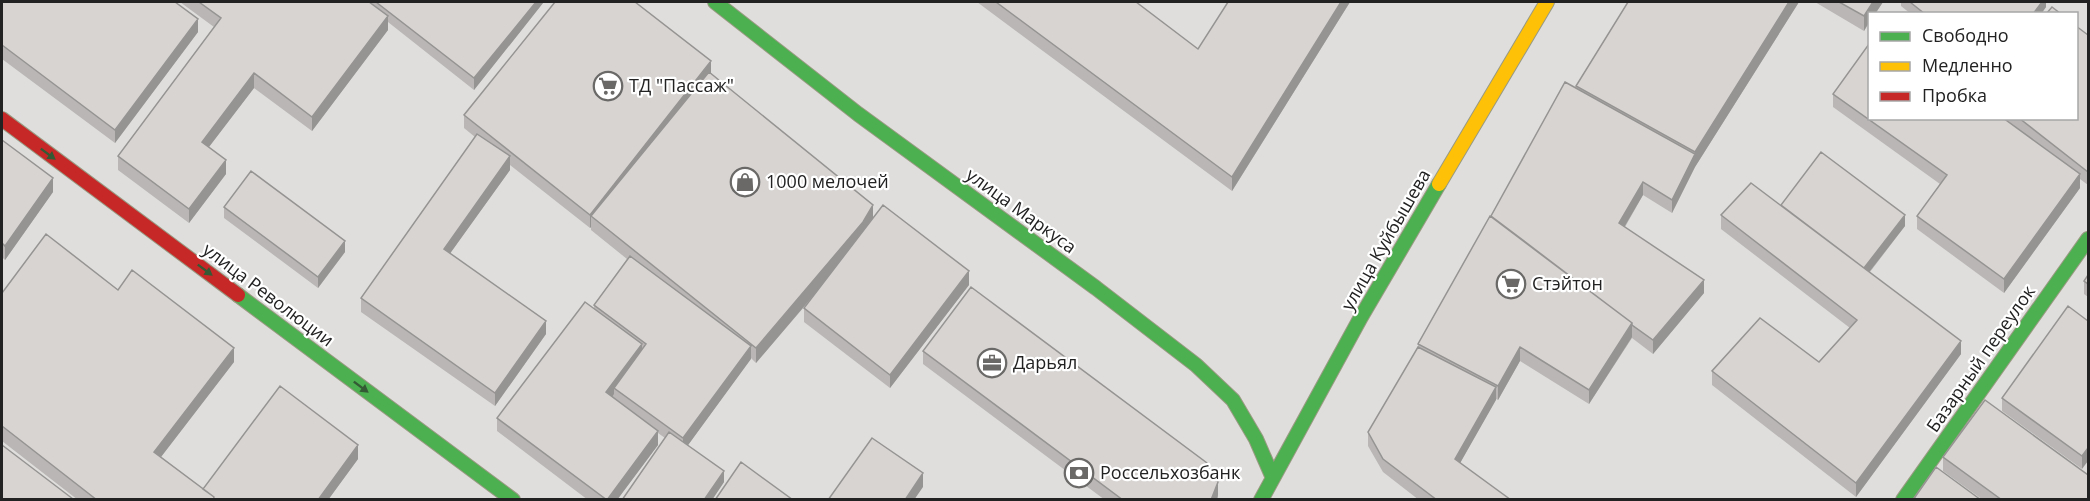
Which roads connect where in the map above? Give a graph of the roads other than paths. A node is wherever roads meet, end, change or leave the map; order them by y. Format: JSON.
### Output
{"nodes":[{"id":1,"x":715,"y":2,"type":"edge"},
{"id":2,"x":1547,"y":2,"type":"edge"},
{"id":3,"x":2,"y":119,"type":"edge"},
{"id":4,"x":2088,"y":238,"type":"edge"},
{"id":5,"x":1273,"y":478,"type":"junction"},
{"id":6,"x":513,"y":500,"type":"edge"},
{"id":7,"x":1261,"y":500,"type":"edge"},
{"id":8,"x":1903,"y":500,"type":"edge"}],
"edges":[{"from":1,"to":5,"type":"street","name":"улица Маркуса"},
{"from":2,"to":5,"type":"street","name":"улица Куйбышева"},
{"from":3,"to":6,"type":"street","name":"улица Революции","one_way":true},
{"from":4,"to":8,"type":"street","name":"Базарный переулок"},
{"from":5,"to":7,"type":"street","name":"улица Куйбышева"}]}
